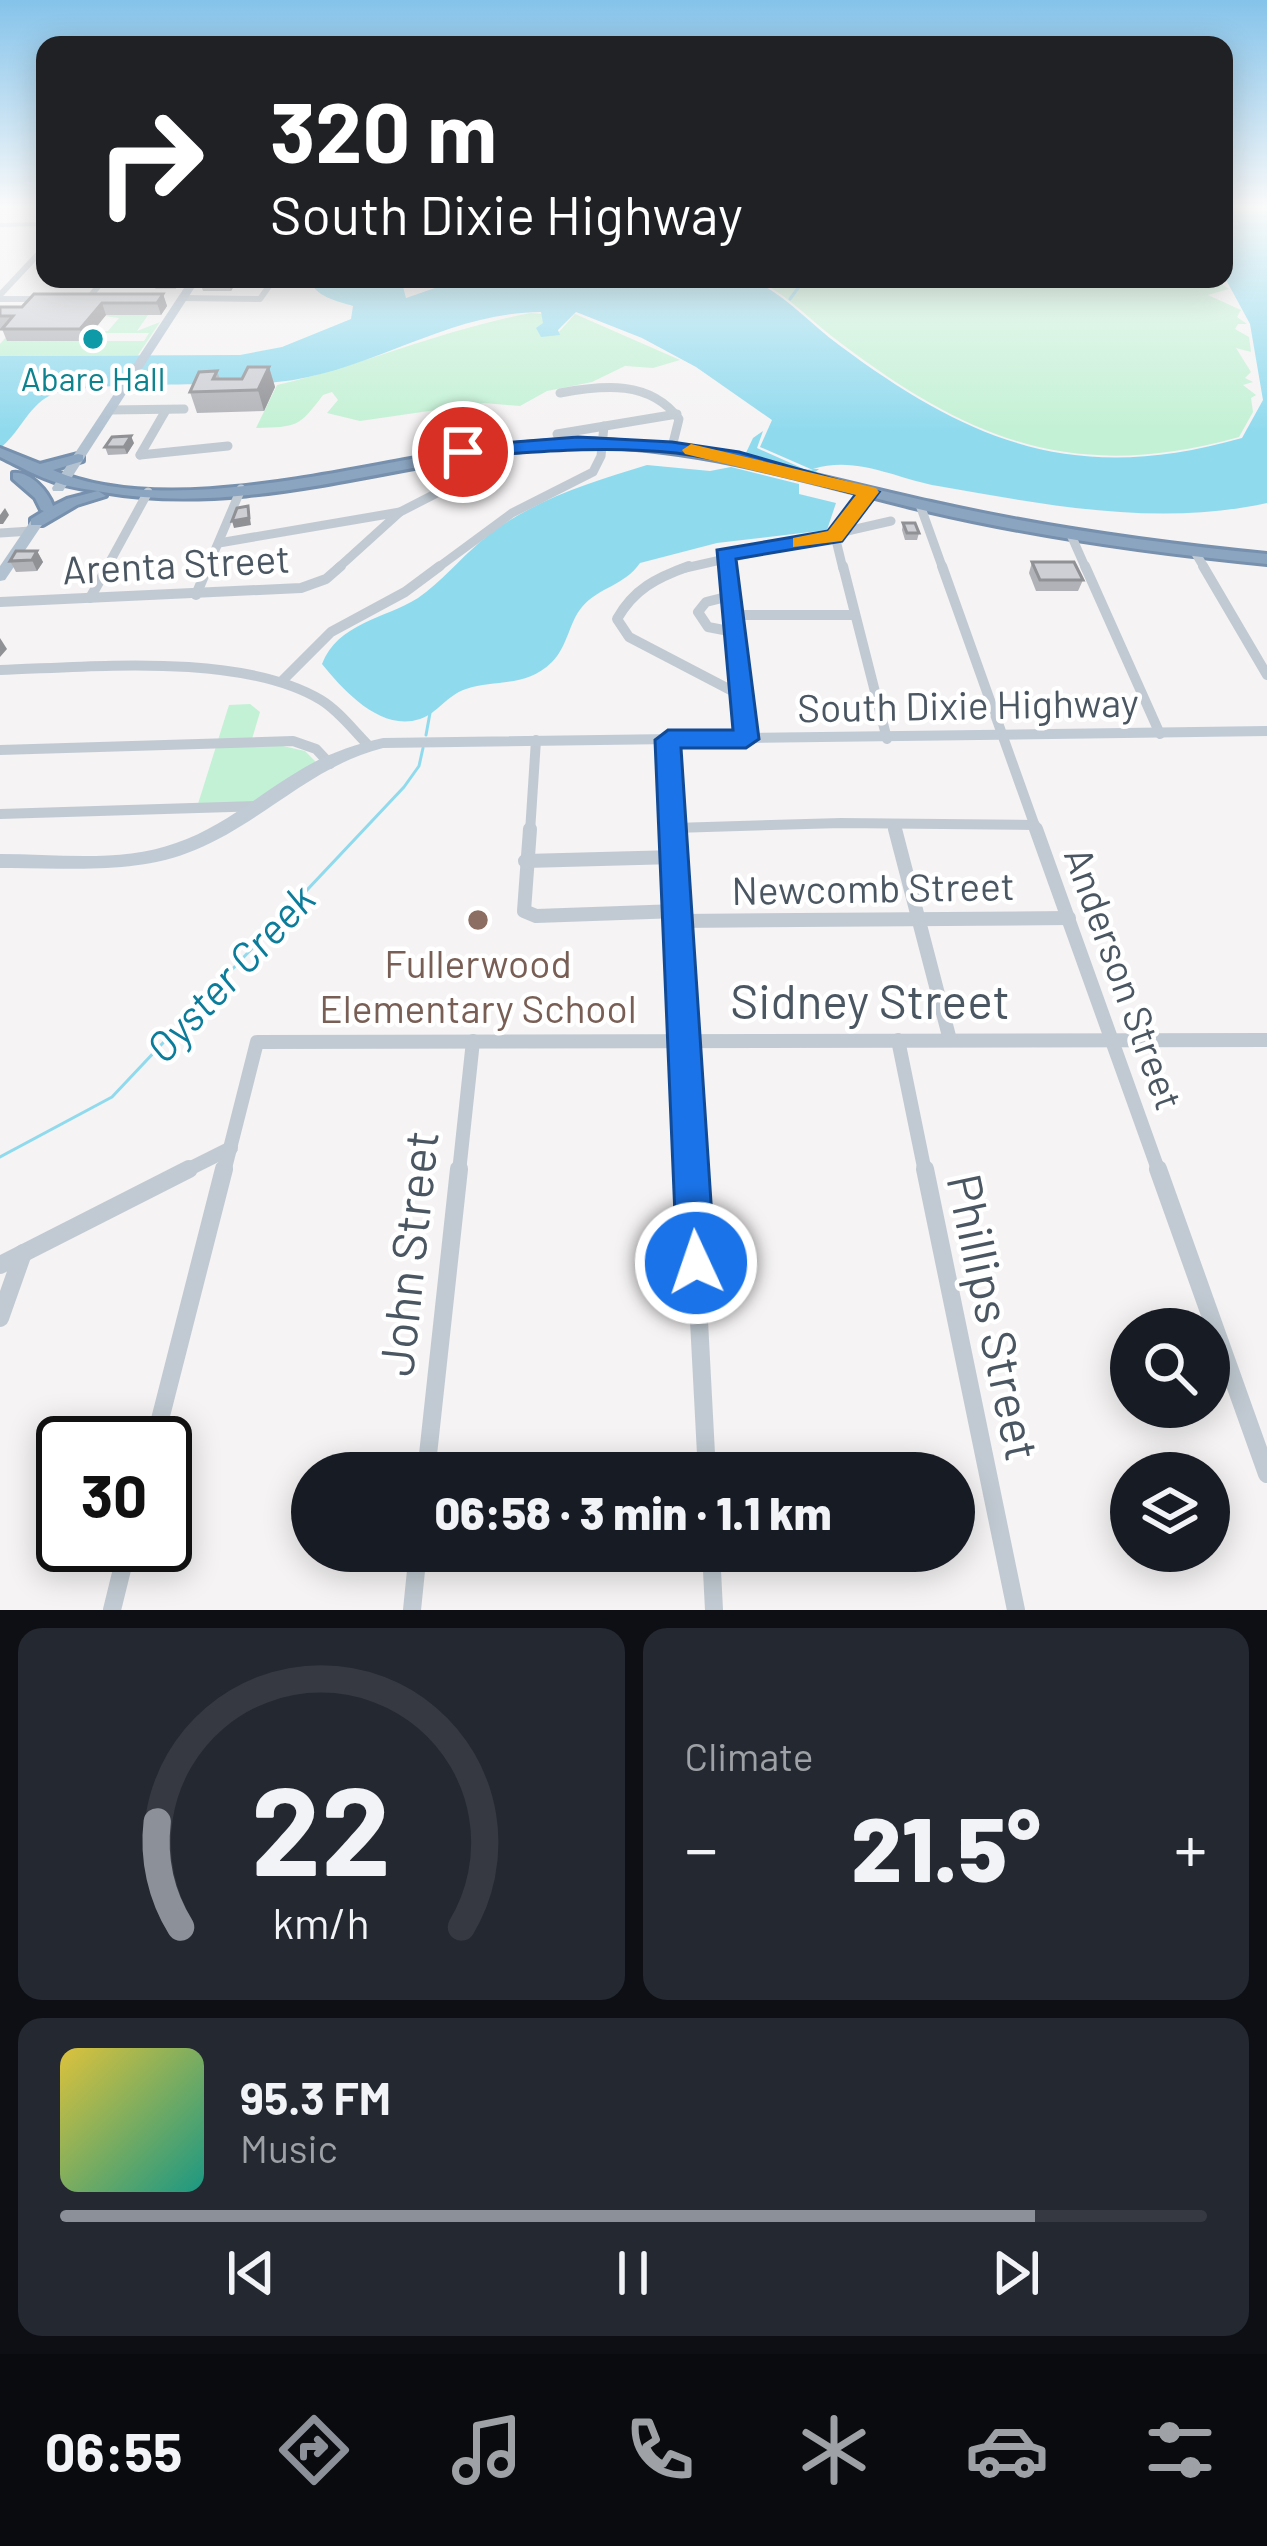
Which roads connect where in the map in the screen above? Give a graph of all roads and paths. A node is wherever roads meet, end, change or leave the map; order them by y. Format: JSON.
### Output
{"nodes":[{"id":1,"x":97,"y":288,"type":"edge"},
{"id":2,"x":189,"y":288,"type":"edge"},
{"id":3,"x":268,"y":288,"type":"edge"},
{"id":4,"x":0,"y":297,"type":"edge"},
{"id":5,"x":161,"y":298,"type":"edge"},
{"id":6,"x":182,"y":298,"type":"junction"},
{"id":7,"x":57,"y":299,"type":"edge"},
{"id":8,"x":73,"y":299,"type":"edge"},
{"id":9,"x":88,"y":299,"type":"junction"},
{"id":10,"x":102,"y":299,"type":"edge"},
{"id":11,"x":560,"y":392,"type":"dead end"},
{"id":12,"x":184,"y":409,"type":"dead end"},
{"id":13,"x":109,"y":410,"type":"junction"},
{"id":14,"x":166,"y":410,"type":"junction"},
{"id":15,"x":677,"y":414,"type":"junction"},
{"id":16,"x":557,"y":434,"type":"dead end"},
{"id":17,"x":603,"y":440,"type":"junction"},
{"id":18,"x":228,"y":446,"type":"dead end"},
{"id":19,"x":672,"y":447,"type":"junction"},
{"id":20,"x":0,"y":452,"type":"edge"},
{"id":21,"x":465,"y":455,"type":"junction"},
{"id":22,"x":77,"y":460,"type":"junction"},
{"id":23,"x":0,"y":465,"type":"edge"},
{"id":24,"x":35,"y":469,"type":"junction"},
{"id":25,"x":18,"y":476,"type":"junction"},
{"id":26,"x":61,"y":484,"type":"junction"},
{"id":27,"x":117,"y":489,"type":"junction"},
{"id":28,"x":239,"y":493,"type":"junction"},
{"id":29,"x":98,"y":496,"type":"junction"},
{"id":30,"x":146,"y":496,"type":"junction"},
{"id":31,"x":866,"y":496,"type":"junction"},
{"id":32,"x":921,"y":509,"type":"junction"},
{"id":33,"x":400,"y":512,"type":"junction"},
{"id":34,"x":38,"y":520,"type":"junction"},
{"id":35,"x":891,"y":520,"type":"dead end"},
{"id":36,"x":0,"y":533,"type":"edge"},
{"id":37,"x":835,"y":536,"type":"junction"},
{"id":38,"x":1073,"y":540,"type":"junction"},
{"id":39,"x":219,"y":543,"type":"junction"},
{"id":40,"x":725,"y":554,"type":"junction"},
{"id":41,"x":1197,"y":557,"type":"junction"},
{"id":42,"x":1267,"y":559,"type":"edge"},
{"id":43,"x":1267,"y":569,"type":"edge"},
{"id":44,"x":0,"y":577,"type":"edge"},
{"id":45,"x":196,"y":596,"type":"junction"},
{"id":46,"x":730,"y":596,"type":"junction"},
{"id":47,"x":90,"y":598,"type":"junction"},
{"id":48,"x":0,"y":602,"type":"edge"},
{"id":49,"x":733,"y":615,"type":"junction"},
{"id":50,"x":855,"y":615,"type":"junction"},
{"id":51,"x":734,"y":632,"type":"junction"},
{"id":52,"x":0,"y":670,"type":"edge"},
{"id":53,"x":1267,"y":675,"type":"edge"},
{"id":54,"x":282,"y":681,"type":"junction"},
{"id":55,"x":742,"y":695,"type":"junction"},
{"id":56,"x":1267,"y":731,"type":"edge"},
{"id":57,"x":1160,"y":734,"type":"junction"},
{"id":58,"x":1003,"y":737,"type":"junction"},
{"id":59,"x":746,"y":739,"type":"junction"},
{"id":60,"x":887,"y":739,"type":"junction"},
{"id":61,"x":536,"y":740,"type":"junction"},
{"id":62,"x":668,"y":740,"type":"junction"},
{"id":63,"x":375,"y":744,"type":"junction"},
{"id":64,"x":0,"y":750,"type":"edge"},
{"id":65,"x":330,"y":764,"type":"junction"},
{"id":66,"x":261,"y":806,"type":"junction"},
{"id":67,"x":0,"y":814,"type":"edge"},
{"id":68,"x":895,"y":824,"type":"junction"},
{"id":69,"x":1035,"y":825,"type":"junction"},
{"id":70,"x":674,"y":828,"type":"junction"},
{"id":71,"x":676,"y":857,"type":"junction"},
{"id":72,"x":0,"y":861,"type":"edge"},
{"id":73,"x":525,"y":861,"type":"junction"},
{"id":74,"x":678,"y":916,"type":"junction"},
{"id":75,"x":1069,"y":917,"type":"junction"},
{"id":76,"x":922,"y":920,"type":"junction"},
{"id":77,"x":684,"y":1038,"type":"junction"},
{"id":78,"x":898,"y":1040,"type":"junction"},
{"id":79,"x":950,"y":1040,"type":"junction"},
{"id":80,"x":1112,"y":1040,"type":"junction"},
{"id":81,"x":1267,"y":1040,"type":"edge"},
{"id":82,"x":473,"y":1041,"type":"junction"},
{"id":83,"x":231,"y":1148,"type":"junction"},
{"id":84,"x":23,"y":1253,"type":"junction"},
{"id":85,"x":0,"y":1265,"type":"edge"},
{"id":86,"x":0,"y":1318,"type":"edge"},
{"id":87,"x":161,"y":1416,"type":"edge"},
{"id":88,"x":428,"y":1452,"type":"edge"},
{"id":89,"x":706,"y":1452,"type":"edge"},
{"id":90,"x":1267,"y":1474,"type":"edge"},
{"id":91,"x":121,"y":1572,"type":"edge"},
{"id":92,"x":416,"y":1572,"type":"edge"},
{"id":93,"x":712,"y":1572,"type":"edge"},
{"id":94,"x":112,"y":1610,"type":"edge"},
{"id":95,"x":412,"y":1610,"type":"edge"},
{"id":96,"x":714,"y":1610,"type":"edge"},
{"id":97,"x":1016,"y":1610,"type":"edge"}],
"edges":[{"from":1,"to":9,"type":"street"},
{"from":2,"to":6,"type":"main road"},
{"from":3,"to":6,"type":"street"},
{"from":4,"to":7,"type":"main road"},
{"from":5,"to":6,"type":"main road"},
{"from":6,"to":13,"type":"main road"},
{"from":8,"to":9,"type":"main road"},
{"from":9,"to":10,"type":"main road"},
{"from":11,"to":15,"type":"street"},
{"from":12,"to":14,"type":"street"},
{"from":13,"to":14,"type":"street"},
{"from":13,"to":22,"type":"main road"},
{"from":14,"to":18,"type":"street"},
{"from":15,"to":17,"type":"street"},
{"from":15,"to":19,"type":"street"},
{"from":16,"to":17,"type":"street"},
{"from":17,"to":19,"type":"highway"},
{"from":17,"to":21,"type":"highway"},
{"from":17,"to":31,"type":"highway"},
{"from":17,"to":54,"type":"street"},
{"from":19,"to":31,"type":"highway"},
{"from":20,"to":24,"type":"highway"},
{"from":21,"to":28,"type":"highway"},
{"from":21,"to":33,"type":"street"},
{"from":22,"to":24,"type":"highway"},
{"from":22,"to":26,"type":"main road"},
{"from":22,"to":27,"type":"highway"},
{"from":23,"to":25,"type":"highway"},
{"from":24,"to":26,"type":"highway"},
{"from":25,"to":26,"type":"highway"},
{"from":25,"to":34,"type":"highway"},
{"from":26,"to":27,"type":"highway"},
{"from":26,"to":29,"type":"highway"},
{"from":26,"to":34,"type":"main road"},
{"from":27,"to":30,"type":"highway"},
{"from":28,"to":30,"type":"highway"},
{"from":28,"to":39,"type":"street"},
{"from":29,"to":30,"type":"highway"},
{"from":29,"to":34,"type":"highway"},
{"from":30,"to":47,"type":"street"},
{"from":31,"to":32,"type":"highway"},
{"from":31,"to":37,"type":"street"},
{"from":32,"to":38,"type":"highway"},
{"from":32,"to":58,"type":"street","name":"Anderson Street"},
{"from":33,"to":39,"type":"street"},
{"from":33,"to":45,"type":"street","name":"Arenta Street"},
{"from":34,"to":36,"type":"street"},
{"from":34,"to":44,"type":"main road"},
{"from":35,"to":37,"type":"street"},
{"from":37,"to":40,"type":"street"},
{"from":37,"to":50,"type":"street"},
{"from":38,"to":41,"type":"highway"},
{"from":38,"to":57,"type":"street"},
{"from":39,"to":45,"type":"street"},
{"from":40,"to":46,"type":"street"},
{"from":40,"to":55,"type":"street"},
{"from":41,"to":42,"type":"highway"},
{"from":41,"to":43,"type":"highway"},
{"from":41,"to":53,"type":"street"},
{"from":45,"to":47,"type":"street","name":"Arenta Street"},
{"from":46,"to":49,"type":"street"},
{"from":46,"to":51,"type":"street"},
{"from":47,"to":48,"type":"street","name":"Arenta Street"},
{"from":49,"to":50,"type":"street"},
{"from":49,"to":51,"type":"street"},
{"from":50,"to":60,"type":"street"},
{"from":51,"to":55,"type":"street"},
{"from":52,"to":54,"type":"street"},
{"from":54,"to":63,"type":"street"},
{"from":55,"to":59,"type":"street"},
{"from":56,"to":57,"type":"main road","name":"South Dixie Highway"},
{"from":57,"to":58,"type":"main road","name":"South Dixie Highway"},
{"from":58,"to":60,"type":"main road","name":"South Dixie Highway"},
{"from":58,"to":69,"type":"street","name":"Anderson Street"},
{"from":59,"to":60,"type":"main road","name":"South Dixie Highway"},
{"from":59,"to":62,"type":"main road","name":"South Dixie Highway"},
{"from":61,"to":62,"type":"main road","name":"South Dixie Highway"},
{"from":61,"to":63,"type":"main road","name":"South Dixie Highway"},
{"from":61,"to":73,"type":"street"},
{"from":62,"to":70,"type":"street"},
{"from":63,"to":65,"type":"main road"},
{"from":64,"to":65,"type":"street"},
{"from":65,"to":66,"type":"main road"},
{"from":66,"to":67,"type":"street"},
{"from":66,"to":72,"type":"main road"},
{"from":68,"to":69,"type":"street"},
{"from":68,"to":70,"type":"street"},
{"from":68,"to":76,"type":"street"},
{"from":69,"to":75,"type":"street","name":"Anderson Street"},
{"from":70,"to":71,"type":"street"},
{"from":71,"to":73,"type":"street"},
{"from":71,"to":74,"type":"street"},
{"from":73,"to":74,"type":"street","name":"Newcomb Street"},
{"from":74,"to":76,"type":"street","name":"Newcomb Street"},
{"from":74,"to":77,"type":"street"},
{"from":75,"to":76,"type":"street","name":"Newcomb Street"},
{"from":75,"to":80,"type":"street","name":"Anderson Street"},
{"from":76,"to":79,"type":"street"},
{"from":77,"to":78,"type":"street","name":"Sidney Street"},
{"from":77,"to":82,"type":"street","name":"Sidney Street"},
{"from":77,"to":89,"type":"street"},
{"from":78,"to":79,"type":"street","name":"Sidney Street"},
{"from":78,"to":97,"type":"street","name":"Phillips Street"},
{"from":79,"to":80,"type":"street","name":"Sidney Street"},
{"from":80,"to":81,"type":"street","name":"Sidney Street"},
{"from":80,"to":90,"type":"street","name":"Anderson Street"},
{"from":82,"to":83,"type":"street","name":"Sidney Street"},
{"from":82,"to":88,"type":"street","name":"John Street"},
{"from":83,"to":84,"type":"street"},
{"from":83,"to":87,"type":"street"},
{"from":84,"to":85,"type":"street"},
{"from":84,"to":86,"type":"street"},
{"from":91,"to":94,"type":"street"},
{"from":92,"to":95,"type":"street"},
{"from":93,"to":96,"type":"street"}]}
